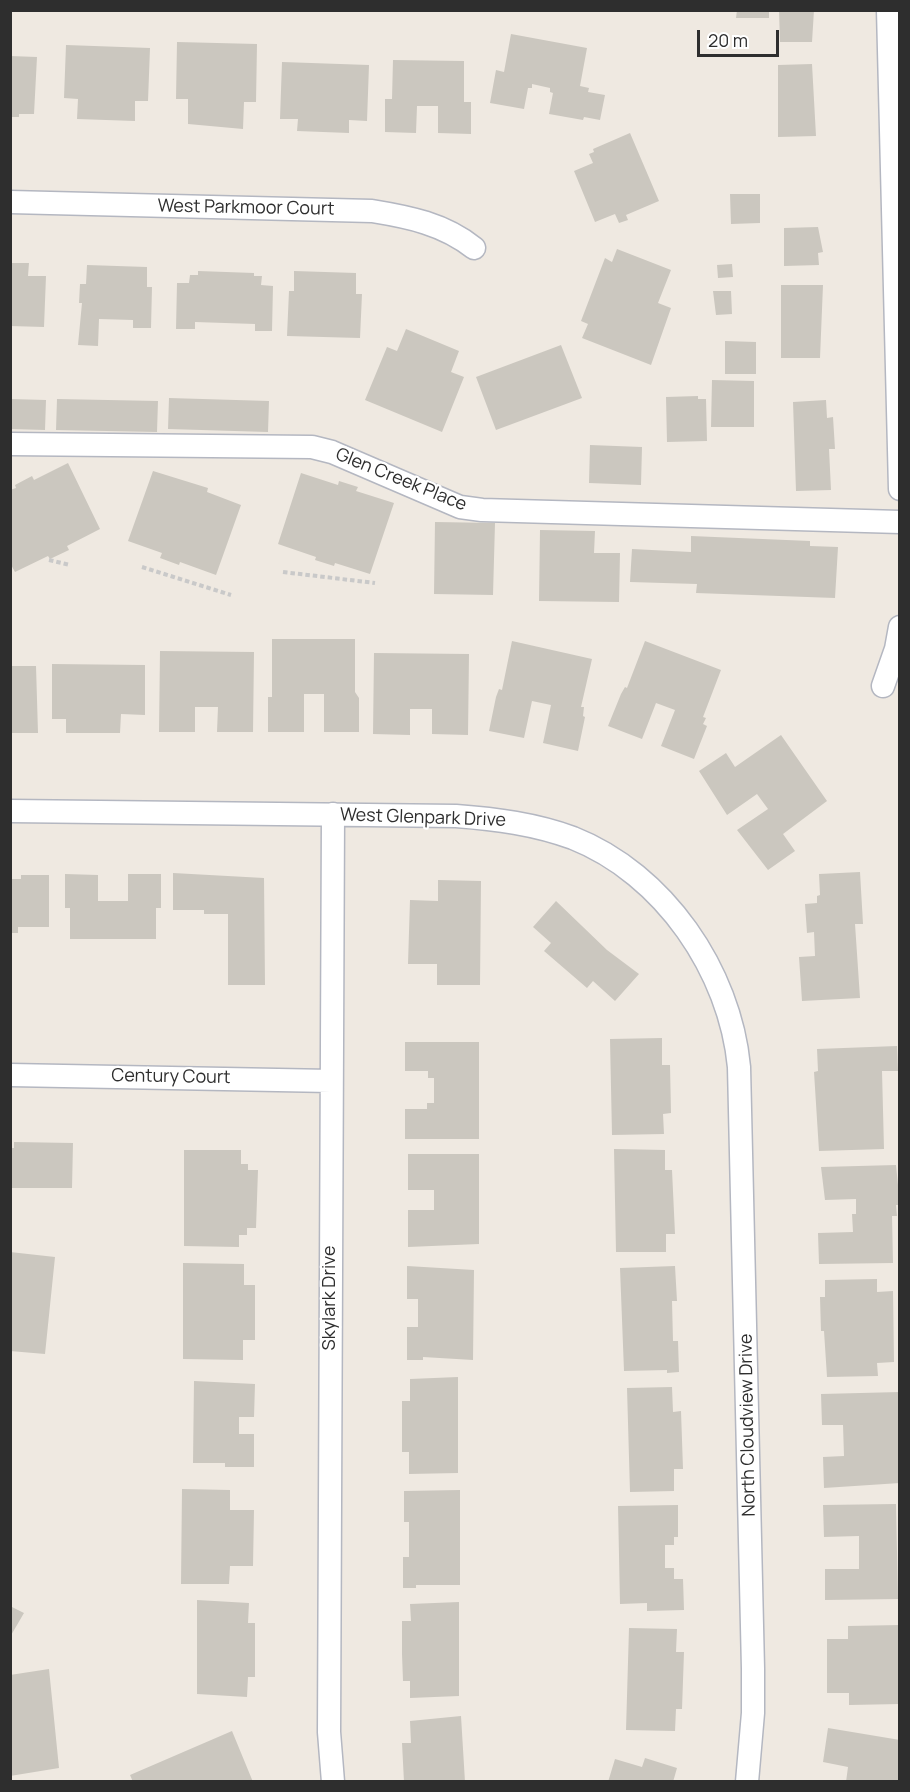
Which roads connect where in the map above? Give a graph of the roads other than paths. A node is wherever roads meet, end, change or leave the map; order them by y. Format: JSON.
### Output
{"nodes":[{"id":1,"x":888,"y":10,"type":"edge"},
{"id":2,"x":10,"y":202,"type":"edge"},
{"id":3,"x":474,"y":248,"type":"dead end"},
{"id":4,"x":10,"y":444,"type":"edge"},
{"id":5,"x":900,"y":489,"type":"edge"},
{"id":6,"x":900,"y":522,"type":"edge"},
{"id":7,"x":900,"y":627,"type":"edge"},
{"id":8,"x":883,"y":686,"type":"dead end"},
{"id":9,"x":10,"y":812,"type":"edge"},
{"id":10,"x":333,"y":814,"type":"junction"},
{"id":11,"x":739,"y":1067,"type":"joint"},
{"id":12,"x":10,"y":1075,"type":"edge"},
{"id":13,"x":330,"y":1081,"type":"junction"},
{"id":14,"x":333,"y":1782,"type":"edge"},
{"id":15,"x":747,"y":1782,"type":"edge"}],
"edges":[{"from":1,"to":5,"type":"street"},
{"from":2,"to":3,"type":"street","name":"West Parkmoor Court"},
{"from":4,"to":6,"type":"street","name":"Glen Creek Place"},
{"from":7,"to":8,"type":"street"},
{"from":9,"to":10,"type":"street","name":"West Glenpark Drive"},
{"from":10,"to":11,"type":"street","name":"West Glenpark Drive"},
{"from":10,"to":13,"type":"street","name":"Skylark Drive"},
{"from":11,"to":15,"type":"street","name":"North Cloudview Drive"},
{"from":12,"to":13,"type":"street","name":"Century Court"},
{"from":13,"to":14,"type":"street","name":"Skylark Drive"}]}
